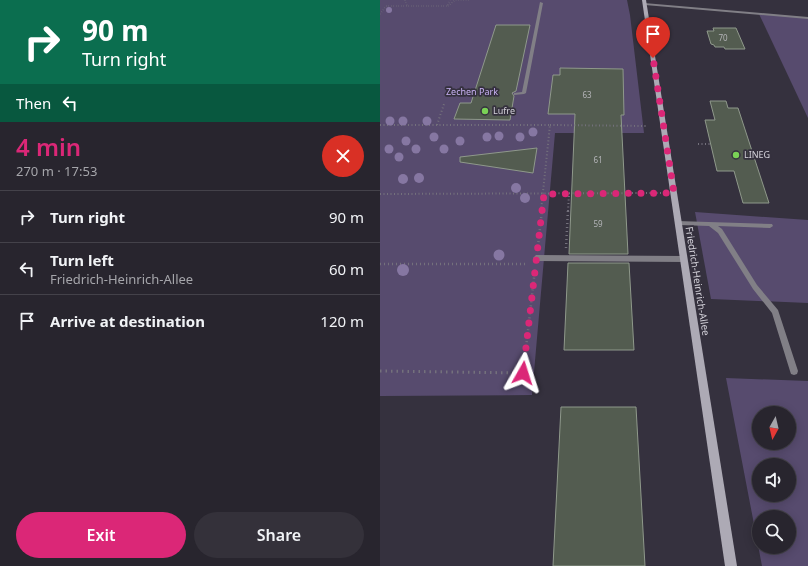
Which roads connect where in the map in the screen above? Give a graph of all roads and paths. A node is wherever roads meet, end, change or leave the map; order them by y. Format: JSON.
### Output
{"nodes":[{"id":1,"x":405,"y":0,"type":"edge"},
{"id":2,"x":450,"y":0,"type":"edge"},
{"id":3,"x":470,"y":0,"type":"edge"},
{"id":4,"x":644,"y":2,"type":"edge"},
{"id":5,"x":541,"y":3,"type":"dead end"},
{"id":6,"x":407,"y":6,"type":"junction"},
{"id":7,"x":448,"y":6,"type":"junction"},
{"id":8,"x":380,"y":14,"type":"edge"},
{"id":9,"x":808,"y":18,"type":"edge"},
{"id":10,"x":516,"y":94,"type":"dead end"},
{"id":11,"x":444,"y":104,"type":"dead end"},
{"id":12,"x":380,"y":125,"type":"edge"},
{"id":13,"x":437,"y":125,"type":"junction"},
{"id":14,"x":550,"y":125,"type":"junction"},
{"id":15,"x":646,"y":126,"type":"dead end"},
{"id":16,"x":698,"y":144,"type":"dead end"},
{"id":17,"x":711,"y":144,"type":"dead end"},
{"id":18,"x":674,"y":193,"type":"junction"},
{"id":19,"x":380,"y":194,"type":"edge"},
{"id":20,"x":544,"y":194,"type":"junction"},
{"id":21,"x":569,"y":194,"type":"junction"},
{"id":22,"x":679,"y":223,"type":"junction"},
{"id":23,"x":710,"y":224,"type":"junction"},
{"id":24,"x":770,"y":226,"type":"dead end"},
{"id":25,"x":565,"y":258,"type":"junction"},
{"id":26,"x":684,"y":258,"type":"junction"},
{"id":27,"x":536,"y":261,"type":"junction"},
{"id":28,"x":380,"y":264,"type":"edge"},
{"id":29,"x":380,"y":371,"type":"edge"},
{"id":30,"x":794,"y":371,"type":"dead end"},
{"id":31,"x":731,"y":566,"type":"edge"}],
"edges":[{"from":1,"to":6,"type":"path"},
{"from":2,"to":7,"type":"path"},
{"from":3,"to":7,"type":"path"},
{"from":4,"to":9,"type":"street"},
{"from":4,"to":18,"type":"main road","name":"Friedrich-Heinrich-Allee"},
{"from":5,"to":10,"type":"lane"},
{"from":6,"to":7,"type":"path"},
{"from":6,"to":8,"type":"path"},
{"from":11,"to":13,"type":"path"},
{"from":12,"to":13,"type":"path"},
{"from":13,"to":14,"type":"path"},
{"from":14,"to":15,"type":"path"},
{"from":14,"to":20,"type":"path"},
{"from":16,"to":17,"type":"path"},
{"from":18,"to":21,"type":"path"},
{"from":18,"to":22,"type":"main road","name":"Friedrich-Heinrich-Allee"},
{"from":19,"to":20,"type":"path"},
{"from":20,"to":21,"type":"path"},
{"from":20,"to":27,"type":"path"},
{"from":21,"to":25,"type":"path"},
{"from":22,"to":23,"type":"lane"},
{"from":22,"to":26,"type":"main road","name":"Friedrich-Heinrich-Allee"},
{"from":23,"to":24,"type":"lane"},
{"from":23,"to":30,"type":"lane"},
{"from":25,"to":26,"type":"lane"},
{"from":25,"to":27,"type":"lane"},
{"from":26,"to":31,"type":"main road","name":"Friedrich-Heinrich-Allee"},
{"from":27,"to":28,"type":"path"},
{"from":27,"to":29,"type":"path"}]}
